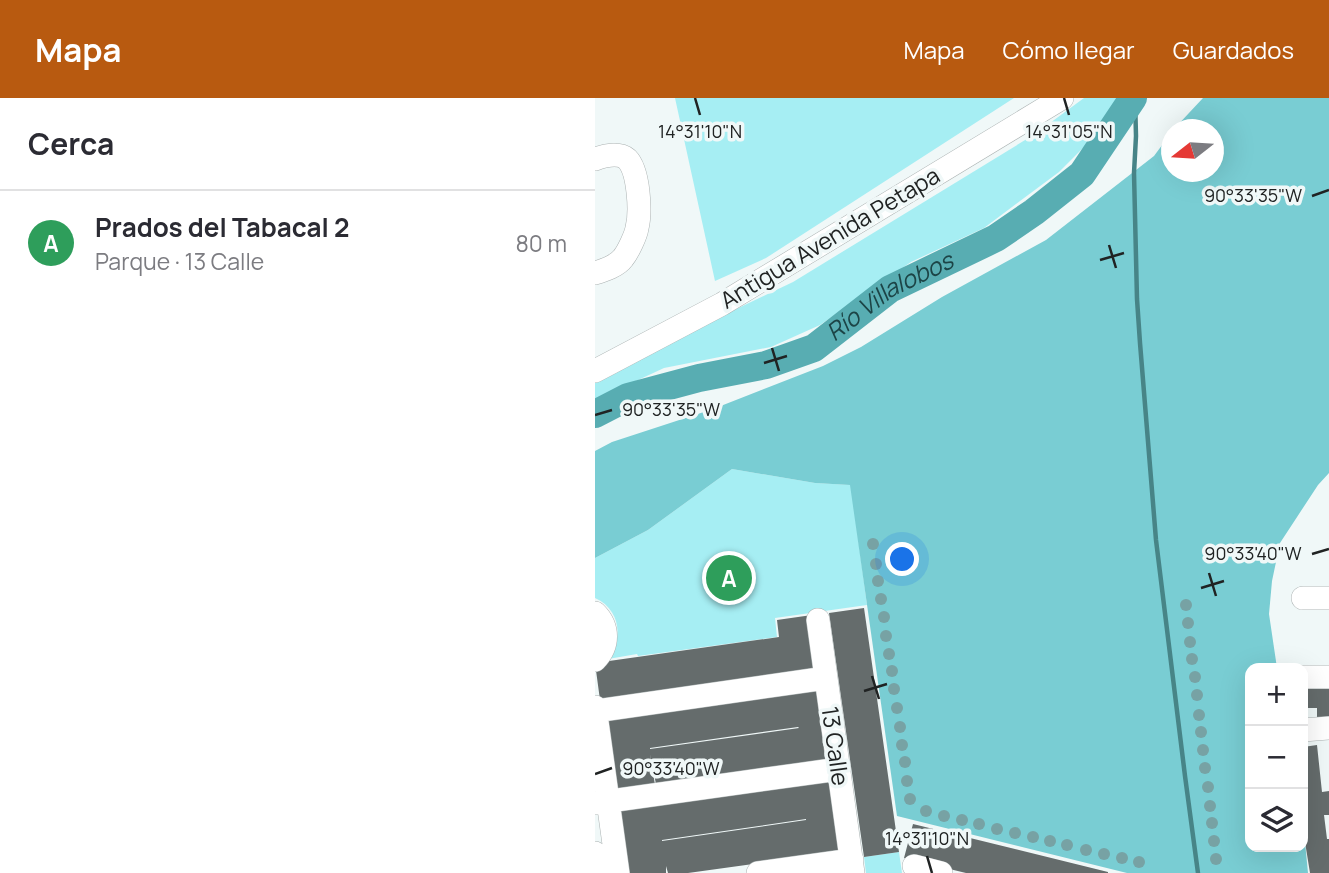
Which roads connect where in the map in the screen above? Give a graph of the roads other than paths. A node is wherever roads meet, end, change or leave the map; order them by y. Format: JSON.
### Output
{"nodes":[{"id":1,"x":1062,"y":98,"type":"edge"},
{"id":2,"x":595,"y":159,"type":"edge"},
{"id":3,"x":595,"y":273,"type":"edge"},
{"id":4,"x":595,"y":371,"type":"edge"},
{"id":5,"x":1303,"y":598,"type":"dead end"},
{"id":6,"x":1329,"y":598,"type":"edge"},
{"id":7,"x":595,"y":613,"type":"edge"},
{"id":8,"x":818,"y":620,"type":"dead end"},
{"id":9,"x":595,"y":660,"type":"edge"},
{"id":10,"x":1308,"y":677,"type":"edge"},
{"id":11,"x":1329,"y":677,"type":"edge"},
{"id":12,"x":826,"y":678,"type":"junction"},
{"id":13,"x":595,"y":710,"type":"edge"},
{"id":14,"x":1329,"y":728,"type":"edge"},
{"id":15,"x":1308,"y":730,"type":"edge"},
{"id":16,"x":839,"y":769,"type":"junction"},
{"id":17,"x":602,"y":802,"type":"edge"},
{"id":18,"x":595,"y":853,"type":"edge"},
{"id":19,"x":852,"y":866,"type":"edge"},
{"id":20,"x":914,"y":866,"type":"dead end"},
{"id":21,"x":598,"y":873,"type":"edge"},
{"id":22,"x":618,"y":873,"type":"edge"},
{"id":23,"x":758,"y":873,"type":"edge"},
{"id":24,"x":941,"y":873,"type":"edge"}],
"edges":[{"from":1,"to":4,"type":"street","name":"Antigua Avenida Petapa"},
{"from":2,"to":3,"type":"street"},
{"from":5,"to":6,"type":"street"},
{"from":7,"to":9,"type":"street"},
{"from":8,"to":12,"type":"street","name":"13 Calle"},
{"from":10,"to":11,"type":"street"},
{"from":12,"to":13,"type":"street"},
{"from":12,"to":16,"type":"street","name":"13 Calle"},
{"from":13,"to":17,"type":"street"},
{"from":14,"to":15,"type":"street"},
{"from":16,"to":17,"type":"street"},
{"from":16,"to":19,"type":"street","name":"13 Calle"},
{"from":17,"to":22,"type":"street"},
{"from":18,"to":21,"type":"street"},
{"from":19,"to":23,"type":"street"},
{"from":20,"to":24,"type":"street"}]}
